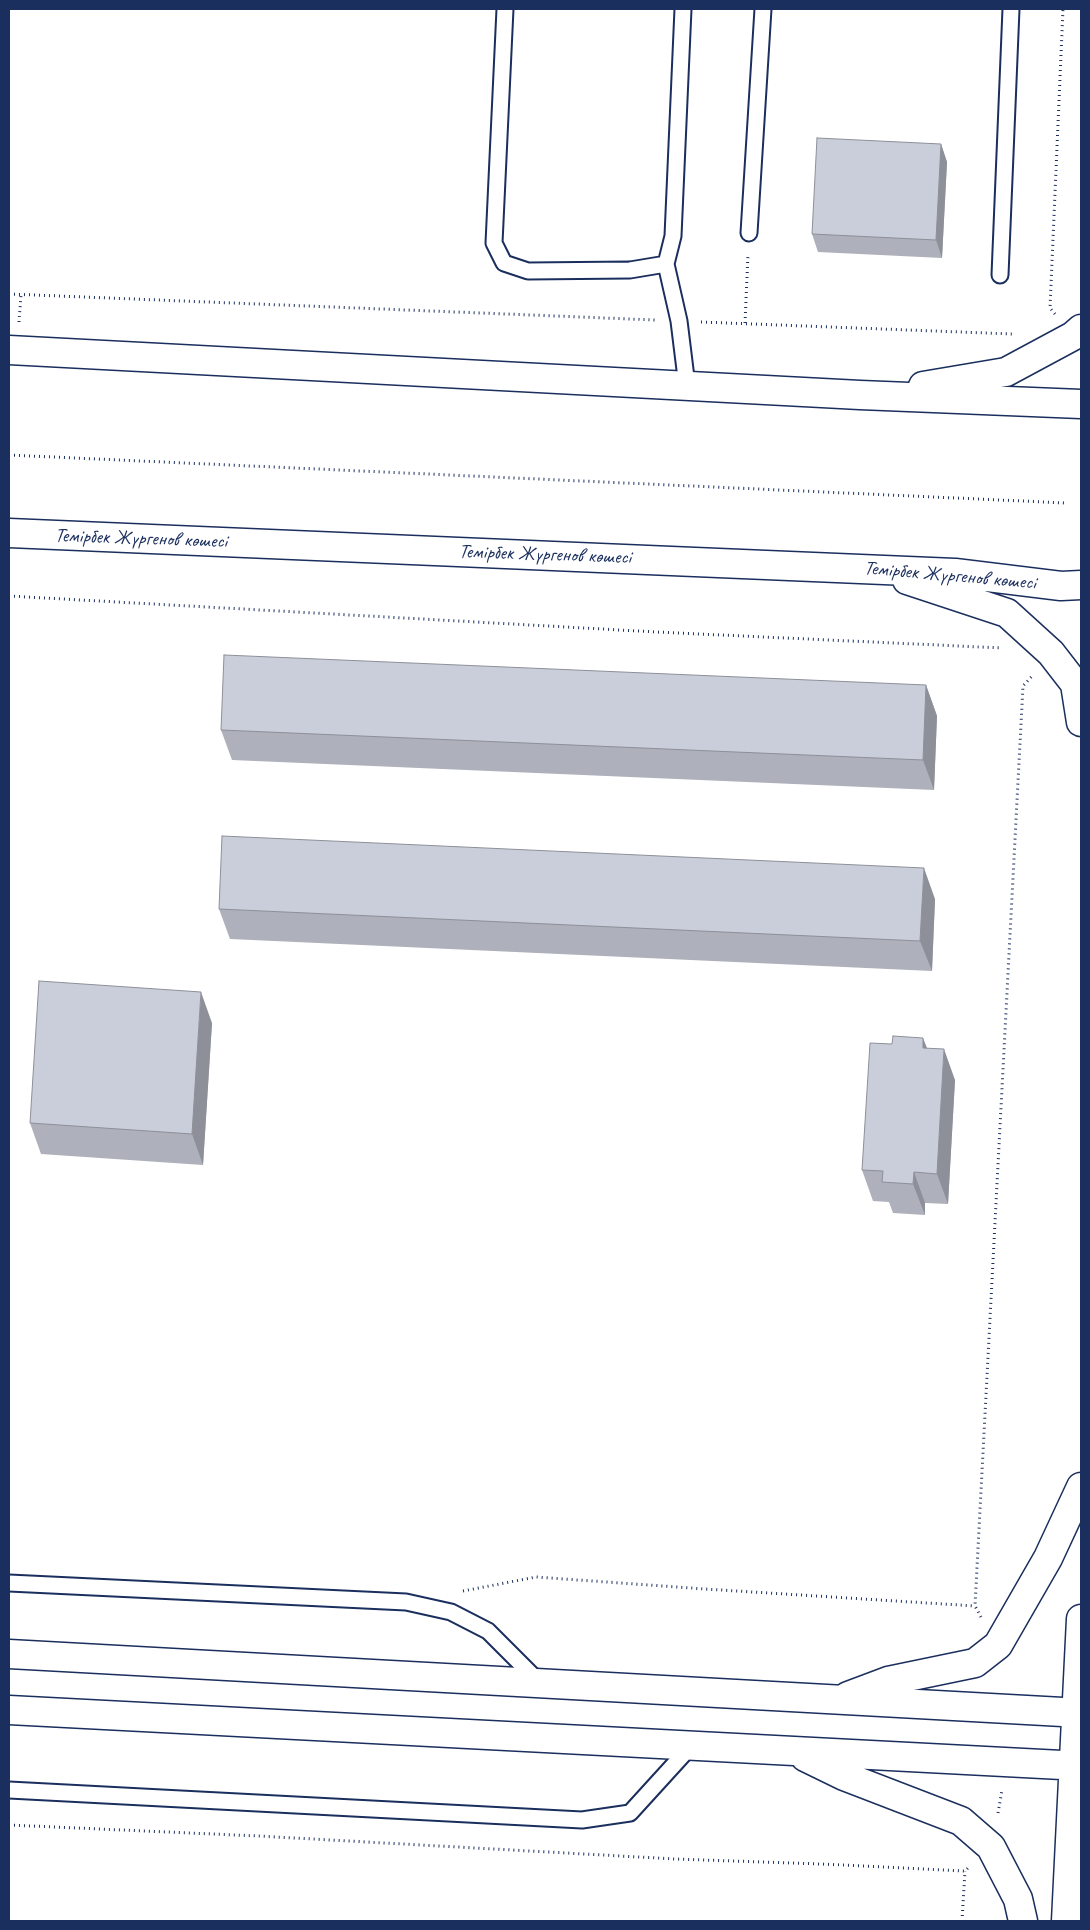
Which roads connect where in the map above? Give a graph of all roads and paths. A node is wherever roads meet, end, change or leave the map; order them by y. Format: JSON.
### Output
{"nodes":[{"id":1,"x":505,"y":9,"type":"edge"},
{"id":2,"x":683,"y":9,"type":"edge"},
{"id":3,"x":763,"y":9,"type":"edge"},
{"id":4,"x":1011,"y":9,"type":"edge"},
{"id":5,"x":749,"y":233,"type":"joint"},
{"id":6,"x":666,"y":264,"type":"junction"},
{"id":7,"x":1000,"y":275,"type":"dead end"},
{"id":8,"x":745,"y":323,"type":"dead end"},
{"id":9,"x":1081,"y":328,"type":"edge"},
{"id":10,"x":9,"y":350,"type":"edge"},
{"id":11,"x":686,"y":386,"type":"junction"},
{"id":12,"x":860,"y":395,"type":"junction"},
{"id":13,"x":1081,"y":404,"type":"edge"},
{"id":14,"x":9,"y":456,"type":"edge"},
{"id":15,"x":1066,"y":503,"type":"dead end"},
{"id":16,"x":9,"y":533,"type":"edge"},
{"id":17,"x":875,"y":569,"type":"junction"},
{"id":18,"x":1081,"y":586,"type":"edge"},
{"id":19,"x":9,"y":596,"type":"edge"},
{"id":20,"x":1051,"y":653,"type":"junction"},
{"id":21,"x":1081,"y":722,"type":"edge"},
{"id":22,"x":1081,"y":1487,"type":"edge"},
{"id":23,"x":9,"y":1583,"type":"edge"},
{"id":24,"x":462,"y":1591,"type":"dead end"},
{"id":25,"x":974,"y":1606,"type":"junction"},
{"id":26,"x":1081,"y":1620,"type":"edge"},
{"id":27,"x":998,"y":1645,"type":"junction"},
{"id":28,"x":9,"y":1654,"type":"edge"},
{"id":29,"x":540,"y":1683,"type":"junction"},
{"id":30,"x":837,"y":1700,"type":"junction"},
{"id":31,"x":9,"y":1710,"type":"edge"},
{"id":32,"x":1079,"y":1713,"type":"edge"},
{"id":33,"x":691,"y":1746,"type":"junction"},
{"id":34,"x":792,"y":1751,"type":"junction"},
{"id":35,"x":1007,"y":1762,"type":"junction"},
{"id":36,"x":1078,"y":1766,"type":"edge"},
{"id":37,"x":9,"y":1790,"type":"edge"},
{"id":38,"x":9,"y":1825,"type":"edge"},
{"id":39,"x":991,"y":1847,"type":"junction"},
{"id":40,"x":964,"y":1871,"type":"junction"},
{"id":41,"x":962,"y":1921,"type":"edge"},
{"id":42,"x":1023,"y":1921,"type":"edge"},
{"id":43,"x":1066,"y":1921,"type":"edge"}],
"edges":[{"from":1,"to":6,"type":"lane"},
{"from":2,"to":6,"type":"lane"},
{"from":3,"to":5,"type":"lane"},
{"from":4,"to":7,"type":"lane"},
{"from":5,"to":8,"type":"path"},
{"from":6,"to":11,"type":"lane"},
{"from":9,"to":12,"type":"main road"},
{"from":10,"to":11,"type":"main road"},
{"from":11,"to":12,"type":"main road"},
{"from":12,"to":13,"type":"main road"},
{"from":14,"to":15,"type":"path"},
{"from":16,"to":17,"type":"main road","name":"Темірбек Жүргенов көшесі"},
{"from":17,"to":18,"type":"main road","name":"Темірбек Жүргенов көшесі"},
{"from":17,"to":20,"type":"main road"},
{"from":19,"to":20,"type":"path"},
{"from":20,"to":21,"type":"main road"},
{"from":20,"to":25,"type":"path"},
{"from":22,"to":27,"type":"main road"},
{"from":23,"to":29,"type":"lane"},
{"from":24,"to":25,"type":"path"},
{"from":25,"to":27,"type":"path"},
{"from":26,"to":32,"type":"main road"},
{"from":27,"to":30,"type":"main road"},
{"from":28,"to":29,"type":"main road"},
{"from":29,"to":30,"type":"main road"},
{"from":30,"to":32,"type":"main road"},
{"from":31,"to":33,"type":"main road"},
{"from":32,"to":36,"type":"main road"},
{"from":33,"to":34,"type":"main road"},
{"from":33,"to":37,"type":"lane"},
{"from":34,"to":35,"type":"main road"},
{"from":34,"to":39,"type":"main road"},
{"from":35,"to":36,"type":"main road"},
{"from":35,"to":39,"type":"path"},
{"from":36,"to":43,"type":"main road"},
{"from":38,"to":40,"type":"path"},
{"from":39,"to":40,"type":"path"},
{"from":39,"to":42,"type":"main road"},
{"from":40,"to":41,"type":"path"}]}
